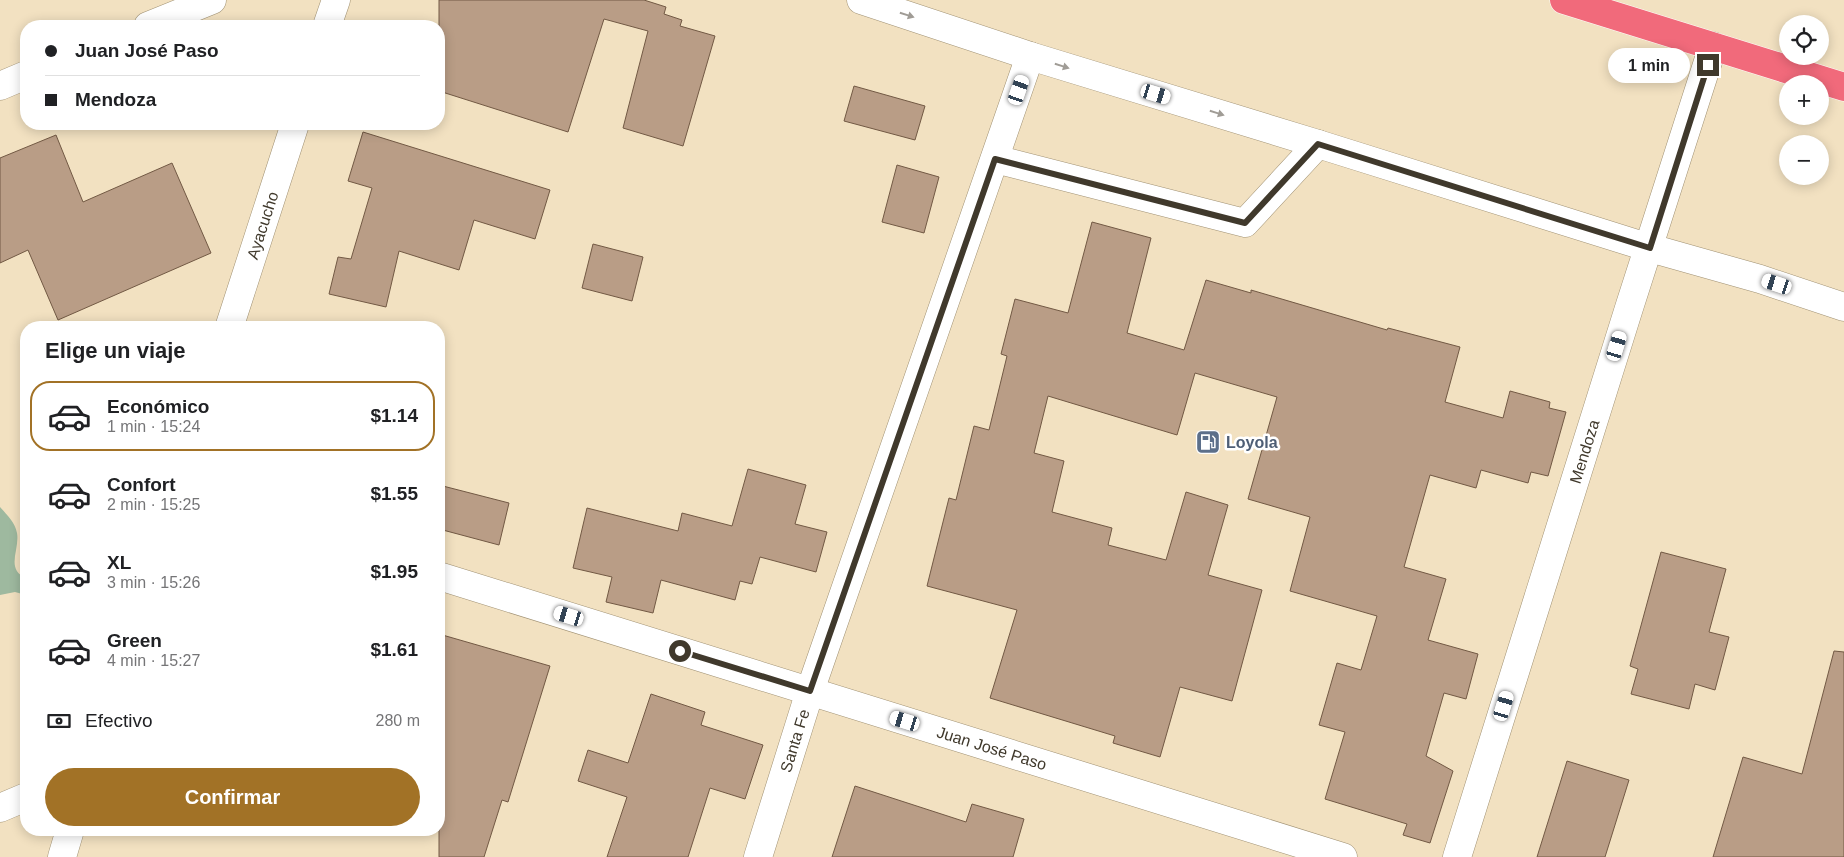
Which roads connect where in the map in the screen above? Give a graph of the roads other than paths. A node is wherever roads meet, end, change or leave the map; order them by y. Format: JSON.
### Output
{"nodes":[{"id":1,"x":212,"y":0,"type":"edge"},
{"id":2,"x":336,"y":0,"type":"edge"},
{"id":3,"x":861,"y":0,"type":"edge"},
{"id":4,"x":1564,"y":0,"type":"edge"},
{"id":5,"x":163,"y":20,"type":"edge"},
{"id":6,"x":329,"y":20,"type":"edge"},
{"id":7,"x":1713,"y":46,"type":"junction"},
{"id":8,"x":1030,"y":56,"type":"junction"},
{"id":9,"x":20,"y":78,"type":"edge"},
{"id":10,"x":0,"y":86,"type":"edge"},
{"id":11,"x":1844,"y":87,"type":"edge"},
{"id":12,"x":294,"y":130,"type":"edge"},
{"id":13,"x":1318,"y":144,"type":"junction"},
{"id":14,"x":995,"y":159,"type":"junction"},
{"id":15,"x":1650,"y":248,"type":"junction"},
{"id":16,"x":1844,"y":307,"type":"edge"},
{"id":17,"x":231,"y":321,"type":"edge"},
{"id":18,"x":445,"y":578,"type":"edge"},
{"id":19,"x":810,"y":691,"type":"junction"},
{"id":20,"x":20,"y":800,"type":"edge"},
{"id":21,"x":0,"y":808,"type":"edge"},
{"id":22,"x":68,"y":836,"type":"edge"},
{"id":23,"x":62,"y":857,"type":"edge"},
{"id":24,"x":758,"y":857,"type":"edge"},
{"id":25,"x":1343,"y":857,"type":"edge"},
{"id":26,"x":1457,"y":857,"type":"edge"}],
"edges":[{"from":1,"to":5,"type":"street"},
{"from":2,"to":6,"type":"street"},
{"from":3,"to":8,"type":"street","one_way":true},
{"from":4,"to":7,"type":"highway"},
{"from":7,"to":11,"type":"highway"},
{"from":7,"to":15,"type":"street","name":"Mendoza"},
{"from":8,"to":13,"type":"street","one_way":true},
{"from":8,"to":14,"type":"street","name":"Santa Fe"},
{"from":9,"to":10,"type":"street"},
{"from":12,"to":17,"type":"street","name":"Ayacucho"},
{"from":13,"to":14,"type":"street"},
{"from":13,"to":15,"type":"street"},
{"from":14,"to":19,"type":"street","name":"Santa Fe"},
{"from":15,"to":16,"type":"street"},
{"from":15,"to":26,"type":"street","name":"Mendoza"},
{"from":18,"to":19,"type":"street","name":"Juan José Paso"},
{"from":19,"to":24,"type":"street","name":"Santa Fe"},
{"from":19,"to":25,"type":"street","name":"Juan José Paso"},
{"from":20,"to":21,"type":"street"},
{"from":22,"to":23,"type":"street"}]}
